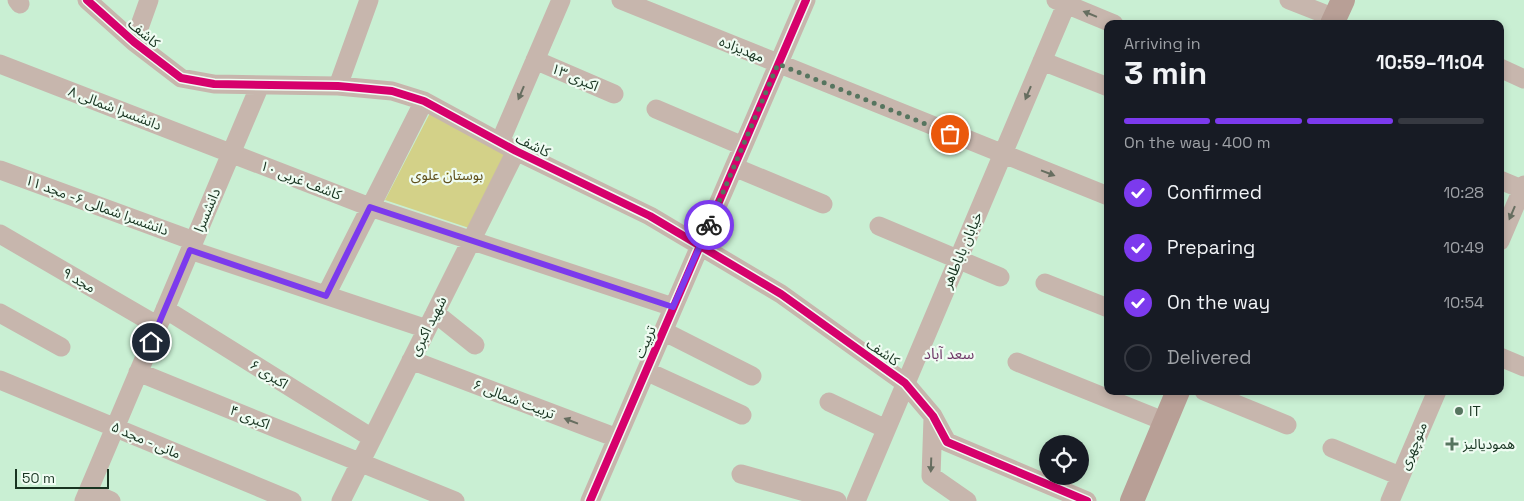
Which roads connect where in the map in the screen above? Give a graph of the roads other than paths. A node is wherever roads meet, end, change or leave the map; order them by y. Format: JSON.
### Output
{"nodes":[{"id":1,"x":87,"y":0,"type":"edge"},
{"id":2,"x":149,"y":0,"type":"edge"},
{"id":3,"x":370,"y":0,"type":"edge"},
{"id":4,"x":561,"y":0,"type":"edge"},
{"id":5,"x":621,"y":0,"type":"edge"},
{"id":6,"x":806,"y":0,"type":"edge"},
{"id":7,"x":1289,"y":0,"type":"edge"},
{"id":8,"x":1358,"y":0,"type":"edge"},
{"id":9,"x":1063,"y":1,"type":"edge"},
{"id":10,"x":1339,"y":16,"type":"edge"},
{"id":11,"x":1105,"y":20,"type":"edge"},
{"id":12,"x":134,"y":42,"type":"junction"},
{"id":13,"x":535,"y":60,"type":"junction"},
{"id":14,"x":1042,"y":61,"type":"junction"},
{"id":15,"x":0,"y":64,"type":"edge"},
{"id":16,"x":778,"y":64,"type":"junction"},
{"id":17,"x":1504,"y":70,"type":"edge"},
{"id":18,"x":1524,"y":79,"type":"edge"},
{"id":19,"x":260,"y":85,"type":"junction"},
{"id":20,"x":338,"y":86,"type":"junction"},
{"id":21,"x":1104,"y":86,"type":"edge"},
{"id":22,"x":614,"y":94,"type":"dead end"},
{"id":23,"x":424,"y":101,"type":"junction"},
{"id":24,"x":656,"y":109,"type":"dead end"},
{"id":25,"x":743,"y":146,"type":"junction"},
{"id":26,"x":508,"y":147,"type":"junction"},
{"id":27,"x":231,"y":153,"type":"junction"},
{"id":28,"x":1002,"y":155,"type":"junction"},
{"id":29,"x":734,"y":167,"type":"junction"},
{"id":30,"x":0,"y":170,"type":"edge"},
{"id":31,"x":1504,"y":181,"type":"edge"},
{"id":32,"x":1523,"y":188,"type":"edge"},
{"id":33,"x":1104,"y":194,"type":"edge"},
{"id":34,"x":823,"y":204,"type":"dead end"},
{"id":35,"x":370,"y":207,"type":"junction"},
{"id":36,"x":879,"y":226,"type":"dead end"},
{"id":37,"x":1504,"y":232,"type":"edge"},
{"id":38,"x":0,"y":234,"type":"edge"},
{"id":39,"x":471,"y":240,"type":"junction"},
{"id":40,"x":700,"y":245,"type":"junction"},
{"id":41,"x":192,"y":246,"type":"junction"},
{"id":42,"x":958,"y":260,"type":"junction"},
{"id":43,"x":1000,"y":277,"type":"dead end"},
{"id":44,"x":1045,"y":283,"type":"dead end"},
{"id":45,"x":326,"y":296,"type":"junction"},
{"id":46,"x":1104,"y":306,"type":"edge"},
{"id":47,"x":673,"y":307,"type":"junction"},
{"id":48,"x":0,"y":313,"type":"edge"},
{"id":49,"x":161,"y":318,"type":"junction"},
{"id":50,"x":431,"y":321,"type":"junction"},
{"id":51,"x":663,"y":331,"type":"junction"},
{"id":52,"x":475,"y":345,"type":"dead end"},
{"id":53,"x":61,"y":347,"type":"dead end"},
{"id":54,"x":1504,"y":359,"type":"edge"},
{"id":55,"x":411,"y":360,"type":"junction"},
{"id":56,"x":1017,"y":362,"type":"dead end"},
{"id":57,"x":1524,"y":367,"type":"edge"},
{"id":58,"x":646,"y":371,"type":"junction"},
{"id":59,"x":138,"y":372,"type":"junction"},
{"id":60,"x":752,"y":376,"type":"dead end"},
{"id":61,"x":0,"y":380,"type":"edge"},
{"id":62,"x":905,"y":383,"type":"junction"},
{"id":63,"x":1176,"y":395,"type":"edge"},
{"id":64,"x":1190,"y":395,"type":"edge"},
{"id":65,"x":1214,"y":395,"type":"edge"},
{"id":66,"x":1434,"y":395,"type":"edge"},
{"id":67,"x":829,"y":402,"type":"dead end"},
{"id":68,"x":742,"y":415,"type":"dead end"},
{"id":69,"x":933,"y":416,"type":"junction"},
{"id":70,"x":1166,"y":422,"type":"junction"},
{"id":71,"x":1286,"y":424,"type":"dead end"},
{"id":72,"x":115,"y":428,"type":"junction"},
{"id":73,"x":886,"y":429,"type":"junction"},
{"id":74,"x":372,"y":438,"type":"junction"},
{"id":75,"x":617,"y":438,"type":"junction"},
{"id":76,"x":1332,"y":448,"type":"dead end"},
{"id":77,"x":361,"y":462,"type":"junction"},
{"id":78,"x":741,"y":474,"type":"dead end"},
{"id":79,"x":1400,"y":476,"type":"junction"},
{"id":80,"x":86,"y":496,"type":"edge"},
{"id":81,"x":111,"y":501,"type":"edge"},
{"id":82,"x":292,"y":501,"type":"edge"},
{"id":83,"x":342,"y":501,"type":"edge"},
{"id":84,"x":455,"y":501,"type":"edge"},
{"id":85,"x":590,"y":501,"type":"edge"},
{"id":86,"x":837,"y":501,"type":"edge"},
{"id":87,"x":856,"y":501,"type":"edge"},
{"id":88,"x":967,"y":501,"type":"edge"},
{"id":89,"x":1087,"y":501,"type":"edge"},
{"id":90,"x":1132,"y":501,"type":"edge"},
{"id":91,"x":1147,"y":501,"type":"edge"},
{"id":92,"x":1390,"y":501,"type":"edge"}],
"edges":[{"from":1,"to":12,"type":"street","name":"کاشف"},
{"from":2,"to":12,"type":"street"},
{"from":3,"to":20,"type":"street"},
{"from":4,"to":13,"type":"street","name":"شهید اکبری"},
{"from":5,"to":16,"type":"street","name":"مهدیزاده"},
{"from":6,"to":16,"type":"street","name":"تربیت"},
{"from":7,"to":10,"type":"street"},
{"from":8,"to":10,"type":"main road"},
{"from":11,"to":9,"type":"street","one_way":true},
{"from":9,"to":14,"type":"street","name":"خیابان باباطاهر"},
{"from":12,"to":19,"type":"street","name":"کاشف"},
{"from":13,"to":22,"type":"street","name":"اکبری ۱۳"},
{"from":13,"to":26,"type":"street","name":"شهید اکبری","one_way":true},
{"from":14,"to":21,"type":"street"},
{"from":14,"to":28,"type":"street","name":"خیابان باباطاهر","one_way":true},
{"from":15,"to":27,"type":"street","name":"دانشسرا شمالی ۸"},
{"from":16,"to":25,"type":"street","name":"تربیت"},
{"from":16,"to":28,"type":"street","name":"مهدیزاده"},
{"from":17,"to":18,"type":"street"},
{"from":19,"to":20,"type":"street","name":"کاشف"},
{"from":19,"to":27,"type":"street","name":"دانشسرا"},
{"from":20,"to":23,"type":"street","name":"کاشف"},
{"from":23,"to":26,"type":"street","name":"کاشف"},
{"from":23,"to":35,"type":"street"},
{"from":24,"to":25,"type":"street"},
{"from":25,"to":29,"type":"street","name":"تربیت"},
{"from":26,"to":39,"type":"street","name":"شهید اکبری"},
{"from":26,"to":40,"type":"street","name":"کاشف"},
{"from":27,"to":35,"type":"street","name":"کاشف غربی ۱۰"},
{"from":27,"to":41,"type":"street","name":"دانشسرا"},
{"from":28,"to":33,"type":"street","name":"مهدیزاده","one_way":true},
{"from":28,"to":42,"type":"street","name":"خیابان باباطاهر"},
{"from":29,"to":34,"type":"street"},
{"from":29,"to":40,"type":"street","name":"تربیت"},
{"from":30,"to":41,"type":"street","name":"دانشسرا شمالی ۶- مجد ۱۱"},
{"from":31,"to":32,"type":"street"},
{"from":32,"to":37,"type":"street","one_way":true},
{"from":35,"to":39,"type":"street","name":"کاشف غربی ۱۰"},
{"from":35,"to":45,"type":"street"},
{"from":36,"to":42,"type":"street"},
{"from":38,"to":49,"type":"street","name":"مجد ۹"},
{"from":39,"to":47,"type":"street","name":"کاشف غربی ۱۰"},
{"from":39,"to":50,"type":"street","name":"شهید اکبری"},
{"from":40,"to":47,"type":"street","name":"تربیت"},
{"from":40,"to":62,"type":"street","name":"کاشف"},
{"from":41,"to":45,"type":"street","name":"دانشسرا شمالی ۶- مجد ۱۱"},
{"from":41,"to":49,"type":"street","name":"دانشسرا"},
{"from":42,"to":43,"type":"street"},
{"from":42,"to":62,"type":"street","name":"خیابان باباطاهر"},
{"from":44,"to":46,"type":"street"},
{"from":45,"to":50,"type":"street","name":"دانشسرا شمالی ۶- مجد ۱۱"},
{"from":47,"to":51,"type":"street","name":"تربیت"},
{"from":48,"to":53,"type":"street"},
{"from":49,"to":59,"type":"street","name":"دانشسرا"},
{"from":49,"to":74,"type":"street","name":"اکبری ۶"},
{"from":50,"to":52,"type":"street"},
{"from":50,"to":55,"type":"street","name":"شهید اکبری"},
{"from":51,"to":58,"type":"street","name":"تربیت"},
{"from":51,"to":60,"type":"street"},
{"from":54,"to":57,"type":"street"},
{"from":55,"to":74,"type":"street","name":"شهید اکبری"},
{"from":75,"to":55,"type":"street","name":"تربیت شمالی ۶","one_way":true},
{"from":56,"to":70,"type":"street"},
{"from":58,"to":68,"type":"street"},
{"from":58,"to":75,"type":"street","name":"تربیت"},
{"from":59,"to":72,"type":"street","name":"دانشسرا"},
{"from":59,"to":77,"type":"street","name":"اکبری ۴"},
{"from":61,"to":72,"type":"street","name":"مانی - مجد ۵"},
{"from":62,"to":69,"type":"street","name":"کاشف"},
{"from":62,"to":73,"type":"street","name":"خیابان باباطاهر"},
{"from":63,"to":70,"type":"main road"},
{"from":64,"to":91,"type":"main road"},
{"from":65,"to":71,"type":"street"},
{"from":66,"to":79,"type":"street","name":"منوچهری"},
{"from":67,"to":73,"type":"street"},
{"from":69,"to":88,"type":"street","one_way":true},
{"from":69,"to":89,"type":"street","name":"کاشف"},
{"from":70,"to":90,"type":"main road"},
{"from":72,"to":80,"type":"street","name":"دانشسرا"},
{"from":72,"to":82,"type":"street","name":"مانی - مجد ۵"},
{"from":73,"to":87,"type":"street","name":"خیابان باباطاهر"},
{"from":74,"to":77,"type":"street","name":"شهید اکبری"},
{"from":75,"to":85,"type":"street","name":"تربیت"},
{"from":76,"to":79,"type":"street"},
{"from":77,"to":83,"type":"street","name":"شهید اکبری"},
{"from":77,"to":84,"type":"street","name":"اکبری ۴"},
{"from":78,"to":86,"type":"street"},
{"from":79,"to":92,"type":"street","name":"منوچهری"},
{"from":80,"to":81,"type":"street"}]}
